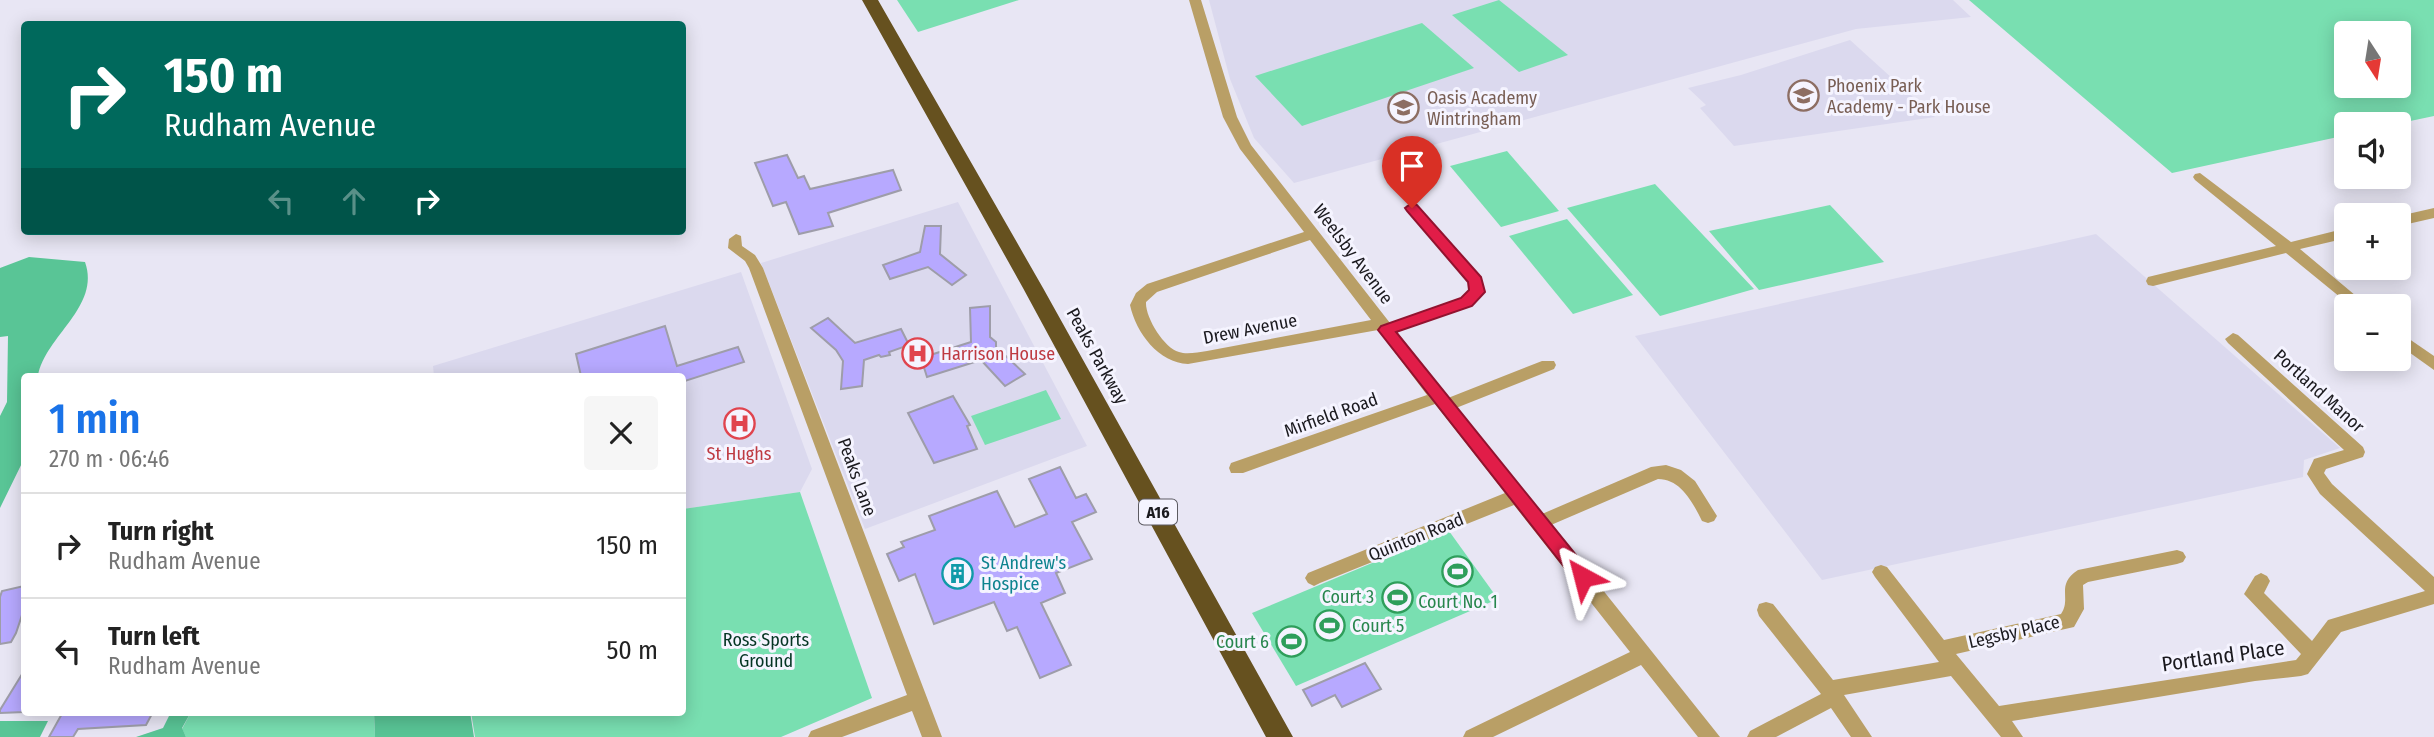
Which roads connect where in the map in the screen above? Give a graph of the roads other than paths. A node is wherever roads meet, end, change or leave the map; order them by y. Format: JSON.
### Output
{"nodes":[{"id":1,"x":870,"y":0,"type":"edge"},
{"id":2,"x":1195,"y":0,"type":"edge"},
{"id":3,"x":2200,"y":177,"type":"dead end"},
{"id":4,"x":1412,"y":208,"type":"dead end"},
{"id":5,"x":2434,"y":213,"type":"edge"},
{"id":6,"x":2411,"y":218,"type":"edge"},
{"id":7,"x":1314,"y":234,"type":"junction"},
{"id":8,"x":2334,"y":236,"type":"edge"},
{"id":9,"x":736,"y":239,"type":"dead end"},
{"id":10,"x":2289,"y":248,"type":"junction"},
{"id":11,"x":2153,"y":281,"type":"dead end"},
{"id":12,"x":2346,"y":294,"type":"edge"},
{"id":13,"x":1383,"y":327,"type":"junction"},
{"id":14,"x":2233,"y":339,"type":"dead end"},
{"id":15,"x":2411,"y":346,"type":"edge"},
{"id":16,"x":2434,"y":364,"type":"edge"},
{"id":17,"x":1548,"y":365,"type":"dead end"},
{"id":18,"x":1442,"y":401,"type":"junction"},
{"id":19,"x":1237,"y":468,"type":"dead end"},
{"id":20,"x":1517,"y":496,"type":"junction"},
{"id":21,"x":1707,"y":516,"type":"dead end"},
{"id":22,"x":1540,"y":522,"type":"junction"},
{"id":23,"x":2177,"y":557,"type":"dead end"},
{"id":24,"x":1881,"y":572,"type":"dead end"},
{"id":25,"x":1314,"y":578,"type":"dead end"},
{"id":26,"x":2261,"y":581,"type":"dead end"},
{"id":27,"x":2434,"y":588,"type":"edge"},
{"id":28,"x":2434,"y":596,"type":"edge"},
{"id":29,"x":1766,"y":610,"type":"dead end"},
{"id":30,"x":1940,"y":649,"type":"junction"},
{"id":31,"x":2314,"y":653,"type":"junction"},
{"id":32,"x":1644,"y":654,"type":"junction"},
{"id":33,"x":1956,"y":667,"type":"junction"},
{"id":34,"x":1831,"y":693,"type":"junction"},
{"id":35,"x":917,"y":700,"type":"junction"},
{"id":36,"x":1997,"y":715,"type":"junction"},
{"id":37,"x":818,"y":737,"type":"edge"},
{"id":38,"x":932,"y":737,"type":"edge"},
{"id":39,"x":1280,"y":737,"type":"edge"},
{"id":40,"x":1473,"y":737,"type":"edge"},
{"id":41,"x":1710,"y":737,"type":"edge"},
{"id":42,"x":1758,"y":737,"type":"edge"},
{"id":43,"x":1862,"y":737,"type":"edge"},
{"id":44,"x":2013,"y":737,"type":"edge"}],
"edges":[{"from":1,"to":39,"type":"highway","name":"Peaks Parkway","number":"A16"},
{"from":2,"to":7,"type":"street","name":"Weelsby Avenue"},
{"from":3,"to":10,"type":"street"},
{"from":4,"to":13,"type":"street","name":"Drew Avenue"},
{"from":5,"to":6,"type":"street"},
{"from":7,"to":13,"type":"street","name":"Weelsby Avenue"},
{"from":7,"to":13,"type":"street","name":"Drew Avenue"},
{"from":8,"to":10,"type":"street"},
{"from":9,"to":35,"type":"street","name":"Peaks Lane"},
{"from":10,"to":11,"type":"street"},
{"from":10,"to":12,"type":"street"},
{"from":13,"to":18,"type":"street","name":"Weelsby Avenue"},
{"from":14,"to":27,"type":"street","name":"Portland Manor"},
{"from":15,"to":16,"type":"street"},
{"from":17,"to":18,"type":"street","name":"Mirfield Road"},
{"from":18,"to":19,"type":"street","name":"Mirfield Road"},
{"from":18,"to":20,"type":"street","name":"Weelsby Avenue"},
{"from":20,"to":22,"type":"street","name":"Weelsby Avenue"},
{"from":20,"to":25,"type":"street","name":"Quinton Road"},
{"from":21,"to":22,"type":"street"},
{"from":22,"to":32,"type":"street","name":"Weelsby Avenue"},
{"from":23,"to":30,"type":"street","name":"Legsby Place"},
{"from":24,"to":30,"type":"street"},
{"from":26,"to":31,"type":"street"},
{"from":28,"to":31,"type":"street","name":"Portland Place"},
{"from":29,"to":34,"type":"street"},
{"from":30,"to":33,"type":"street"},
{"from":31,"to":36,"type":"street","name":"Portland Place"},
{"from":32,"to":40,"type":"street"},
{"from":32,"to":41,"type":"street","name":"Weelsby Avenue"},
{"from":33,"to":34,"type":"street"},
{"from":33,"to":36,"type":"street"},
{"from":34,"to":42,"type":"street"},
{"from":34,"to":43,"type":"street"},
{"from":35,"to":37,"type":"street"},
{"from":35,"to":38,"type":"street","name":"Peaks Lane"},
{"from":36,"to":44,"type":"street"}]}
